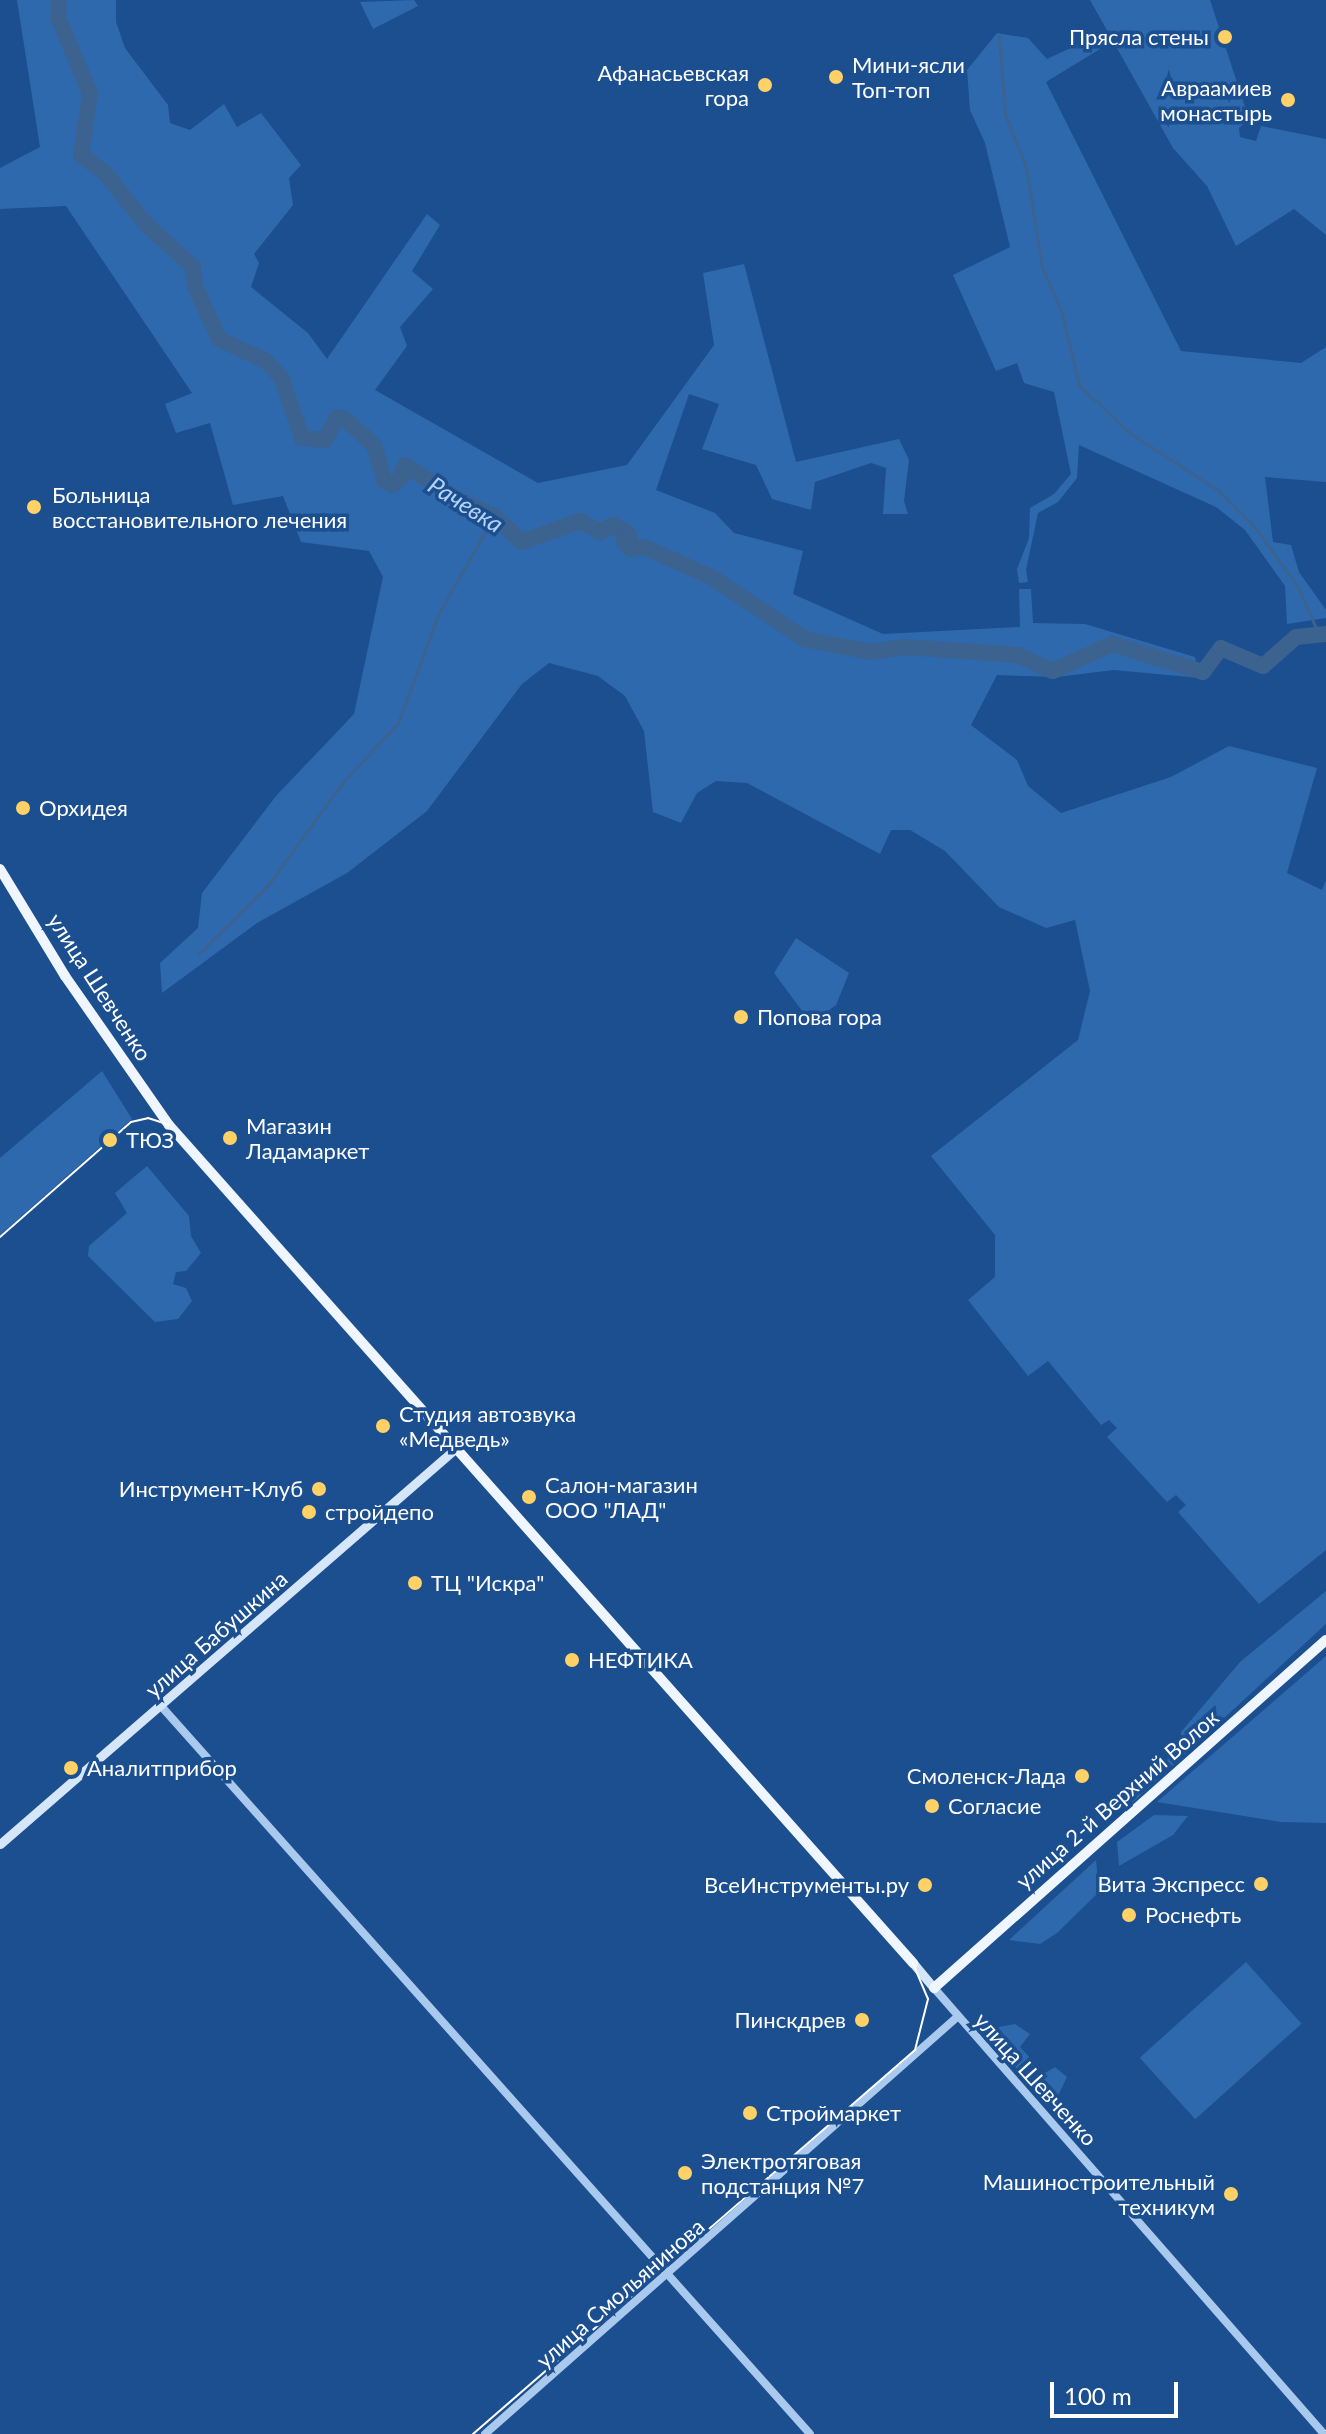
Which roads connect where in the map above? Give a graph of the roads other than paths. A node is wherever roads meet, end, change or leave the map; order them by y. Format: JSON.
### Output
{"nodes":[{"id":1,"x":0,"y":869,"type":"edge"},
{"id":2,"x":455,"y":1449,"type":"junction"},
{"id":3,"x":1326,"y":1640,"type":"edge"},
{"id":4,"x":161,"y":1706,"type":"junction"},
{"id":5,"x":0,"y":1844,"type":"edge"},
{"id":6,"x":913,"y":1963,"type":"joint"},
{"id":7,"x":934,"y":1988,"type":"junction"},
{"id":8,"x":956,"y":2018,"type":"junction"},
{"id":9,"x":669,"y":2276,"type":"junction"},
{"id":10,"x":485,"y":2434,"type":"edge"},
{"id":11,"x":810,"y":2434,"type":"edge"},
{"id":12,"x":1324,"y":2434,"type":"edge"}],
"edges":[{"from":1,"to":2,"type":"main road","name":"улица Шевченко"},
{"from":2,"to":4,"type":"main road","name":"улица Бабушкина"},
{"from":2,"to":6,"type":"main road","name":"улица Шевченко"},
{"from":3,"to":7,"type":"main road","name":"улица 2-й Верхний Волок"},
{"from":4,"to":5,"type":"main road","name":"улица Бабушкина"},
{"from":4,"to":9,"type":"street"},
{"from":6,"to":7,"type":"main road","name":"улица Шевченко"},
{"from":7,"to":8,"type":"street","name":"улица Шевченко"},
{"from":8,"to":9,"type":"street","name":"улица Смольянинова"},
{"from":8,"to":12,"type":"street","name":"улица Шевченко"},
{"from":9,"to":10,"type":"street","name":"улица Смольянинова"},
{"from":9,"to":11,"type":"street"}]}
